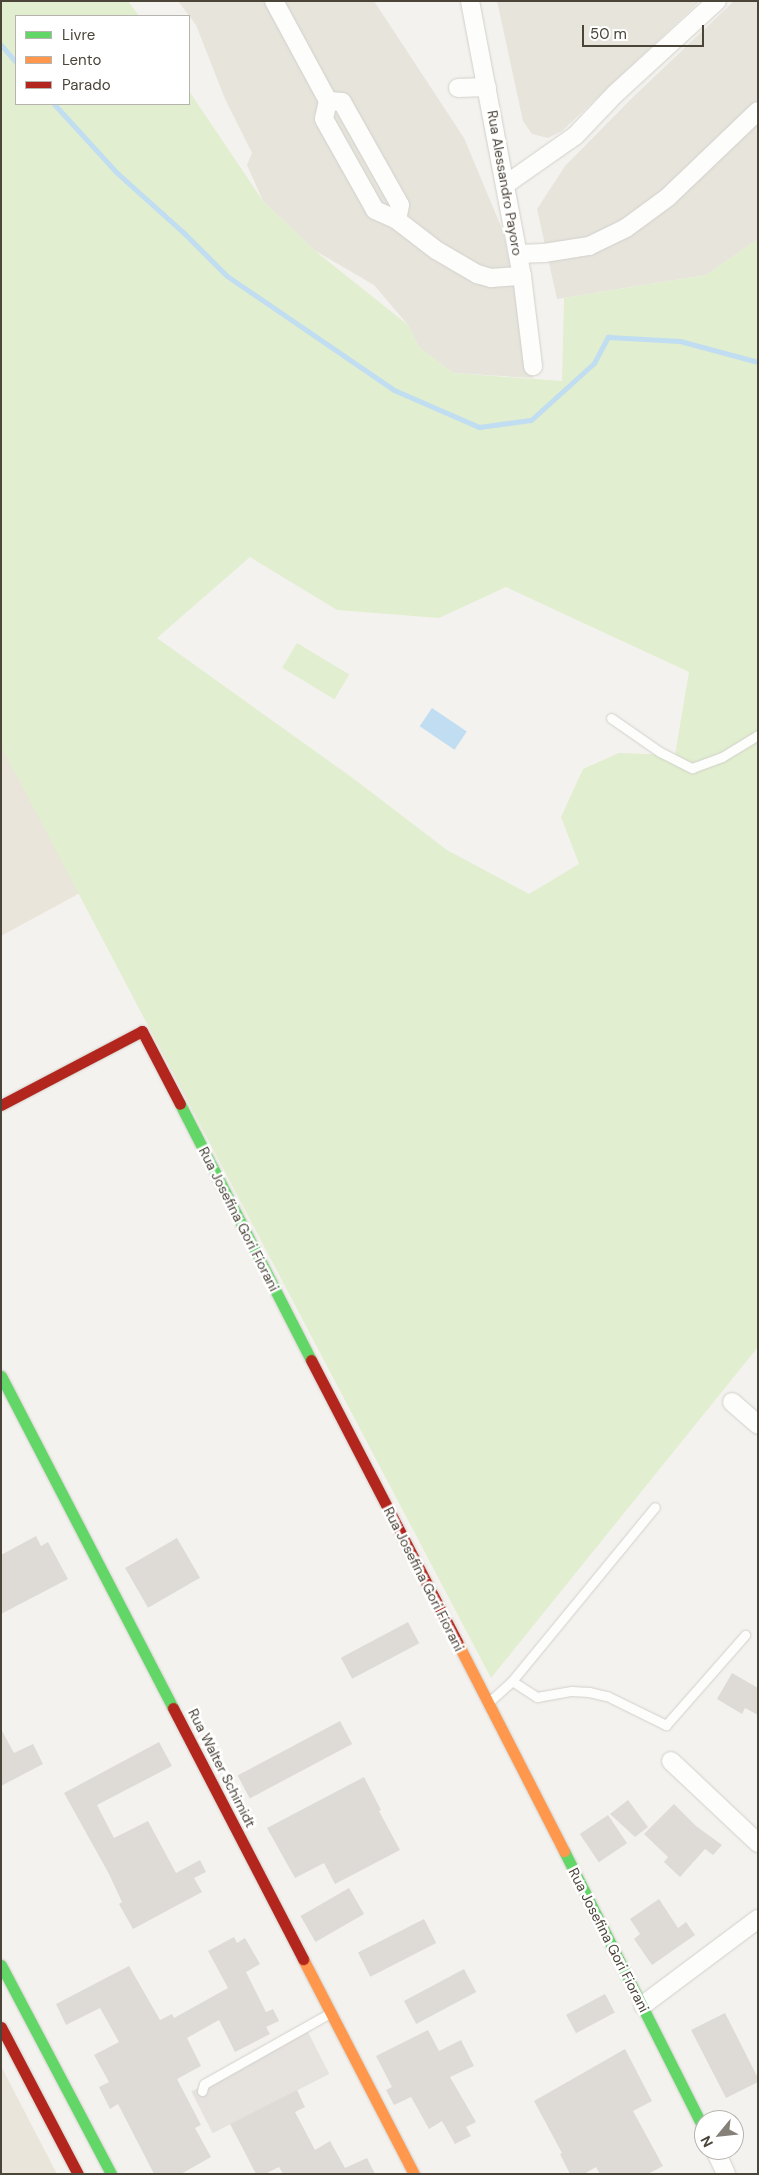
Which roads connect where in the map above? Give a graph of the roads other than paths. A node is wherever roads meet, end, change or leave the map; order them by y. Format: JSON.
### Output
{"nodes":[{"id":1,"x":274,"y":1,"type":"edge"},
{"id":2,"x":470,"y":1,"type":"edge"},
{"id":3,"x":717,"y":1,"type":"edge"},
{"id":4,"x":487,"y":87,"type":"junction"},
{"id":5,"x":458,"y":88,"type":"dead end"},
{"id":6,"x":328,"y":101,"type":"junction"},
{"id":7,"x":758,"y":111,"type":"edge"},
{"id":8,"x":505,"y":185,"type":"junction"},
{"id":9,"x":397,"y":220,"type":"junction"},
{"id":10,"x":518,"y":254,"type":"junction"},
{"id":11,"x":522,"y":276,"type":"junction"},
{"id":12,"x":533,"y":366,"type":"dead end"},
{"id":13,"x":611,"y":718,"type":"dead end"},
{"id":14,"x":758,"y":735,"type":"edge"},
{"id":15,"x":1,"y":1105,"type":"edge"},
{"id":16,"x":1,"y":1376,"type":"edge"},
{"id":17,"x":732,"y":1402,"type":"dead end"},
{"id":18,"x":758,"y":1425,"type":"edge"},
{"id":19,"x":655,"y":1507,"type":"dead end"},
{"id":20,"x":745,"y":1635,"type":"dead end"},
{"id":21,"x":512,"y":1681,"type":"junction"},
{"id":22,"x":488,"y":1703,"type":"junction"},
{"id":23,"x":671,"y":1761,"type":"dead end"},
{"id":24,"x":758,"y":1842,"type":"edge"},
{"id":25,"x":758,"y":1919,"type":"edge"},
{"id":26,"x":1,"y":1965,"type":"edge"},
{"id":27,"x":643,"y":2005,"type":"junction"},
{"id":28,"x":332,"y":2012,"type":"junction"},
{"id":29,"x":1,"y":2027,"type":"edge"},
{"id":30,"x":202,"y":2091,"type":"dead end"},
{"id":31,"x":695,"y":2110,"type":"edge"},
{"id":32,"x":720,"y":2160,"type":"edge"},
{"id":33,"x":78,"y":2174,"type":"edge"},
{"id":34,"x":111,"y":2174,"type":"edge"},
{"id":35,"x":414,"y":2174,"type":"edge"},
{"id":36,"x":726,"y":2174,"type":"edge"}],
"edges":[{"from":1,"to":6,"type":"street"},
{"from":2,"to":4,"type":"street","name":"Rua Alessandro Payoro"},
{"from":3,"to":8,"type":"street"},
{"from":4,"to":5,"type":"street"},
{"from":4,"to":8,"type":"street","name":"Rua Alessandro Payoro"},
{"from":6,"to":9,"type":"street"},
{"from":6,"to":9,"type":"street"},
{"from":7,"to":10,"type":"street"},
{"from":8,"to":10,"type":"street","name":"Rua Alessandro Payoro"},
{"from":9,"to":11,"type":"street"},
{"from":10,"to":11,"type":"street","name":"Rua Alessandro Payoro"},
{"from":11,"to":12,"type":"street","name":"Rua Alessandro Payoro"},
{"from":13,"to":14,"type":"lane"},
{"from":15,"to":22,"type":"street","name":"Rua Josefina Gori Fiorani"},
{"from":16,"to":28,"type":"street","name":"Rua Walter Schimidt"},
{"from":17,"to":18,"type":"street"},
{"from":19,"to":21,"type":"lane"},
{"from":20,"to":21,"type":"lane"},
{"from":21,"to":22,"type":"lane"},
{"from":22,"to":27,"type":"street","name":"Rua Josefina Gori Fiorani"},
{"from":23,"to":24,"type":"street"},
{"from":25,"to":27,"type":"street"},
{"from":26,"to":34,"type":"street"},
{"from":27,"to":31,"type":"street","name":"Rua Josefina Gori Fiorani"},
{"from":28,"to":30,"type":"lane"},
{"from":28,"to":35,"type":"street","name":"Rua Walter Schimidt"},
{"from":29,"to":33,"type":"street"},
{"from":32,"to":36,"type":"street"}]}
